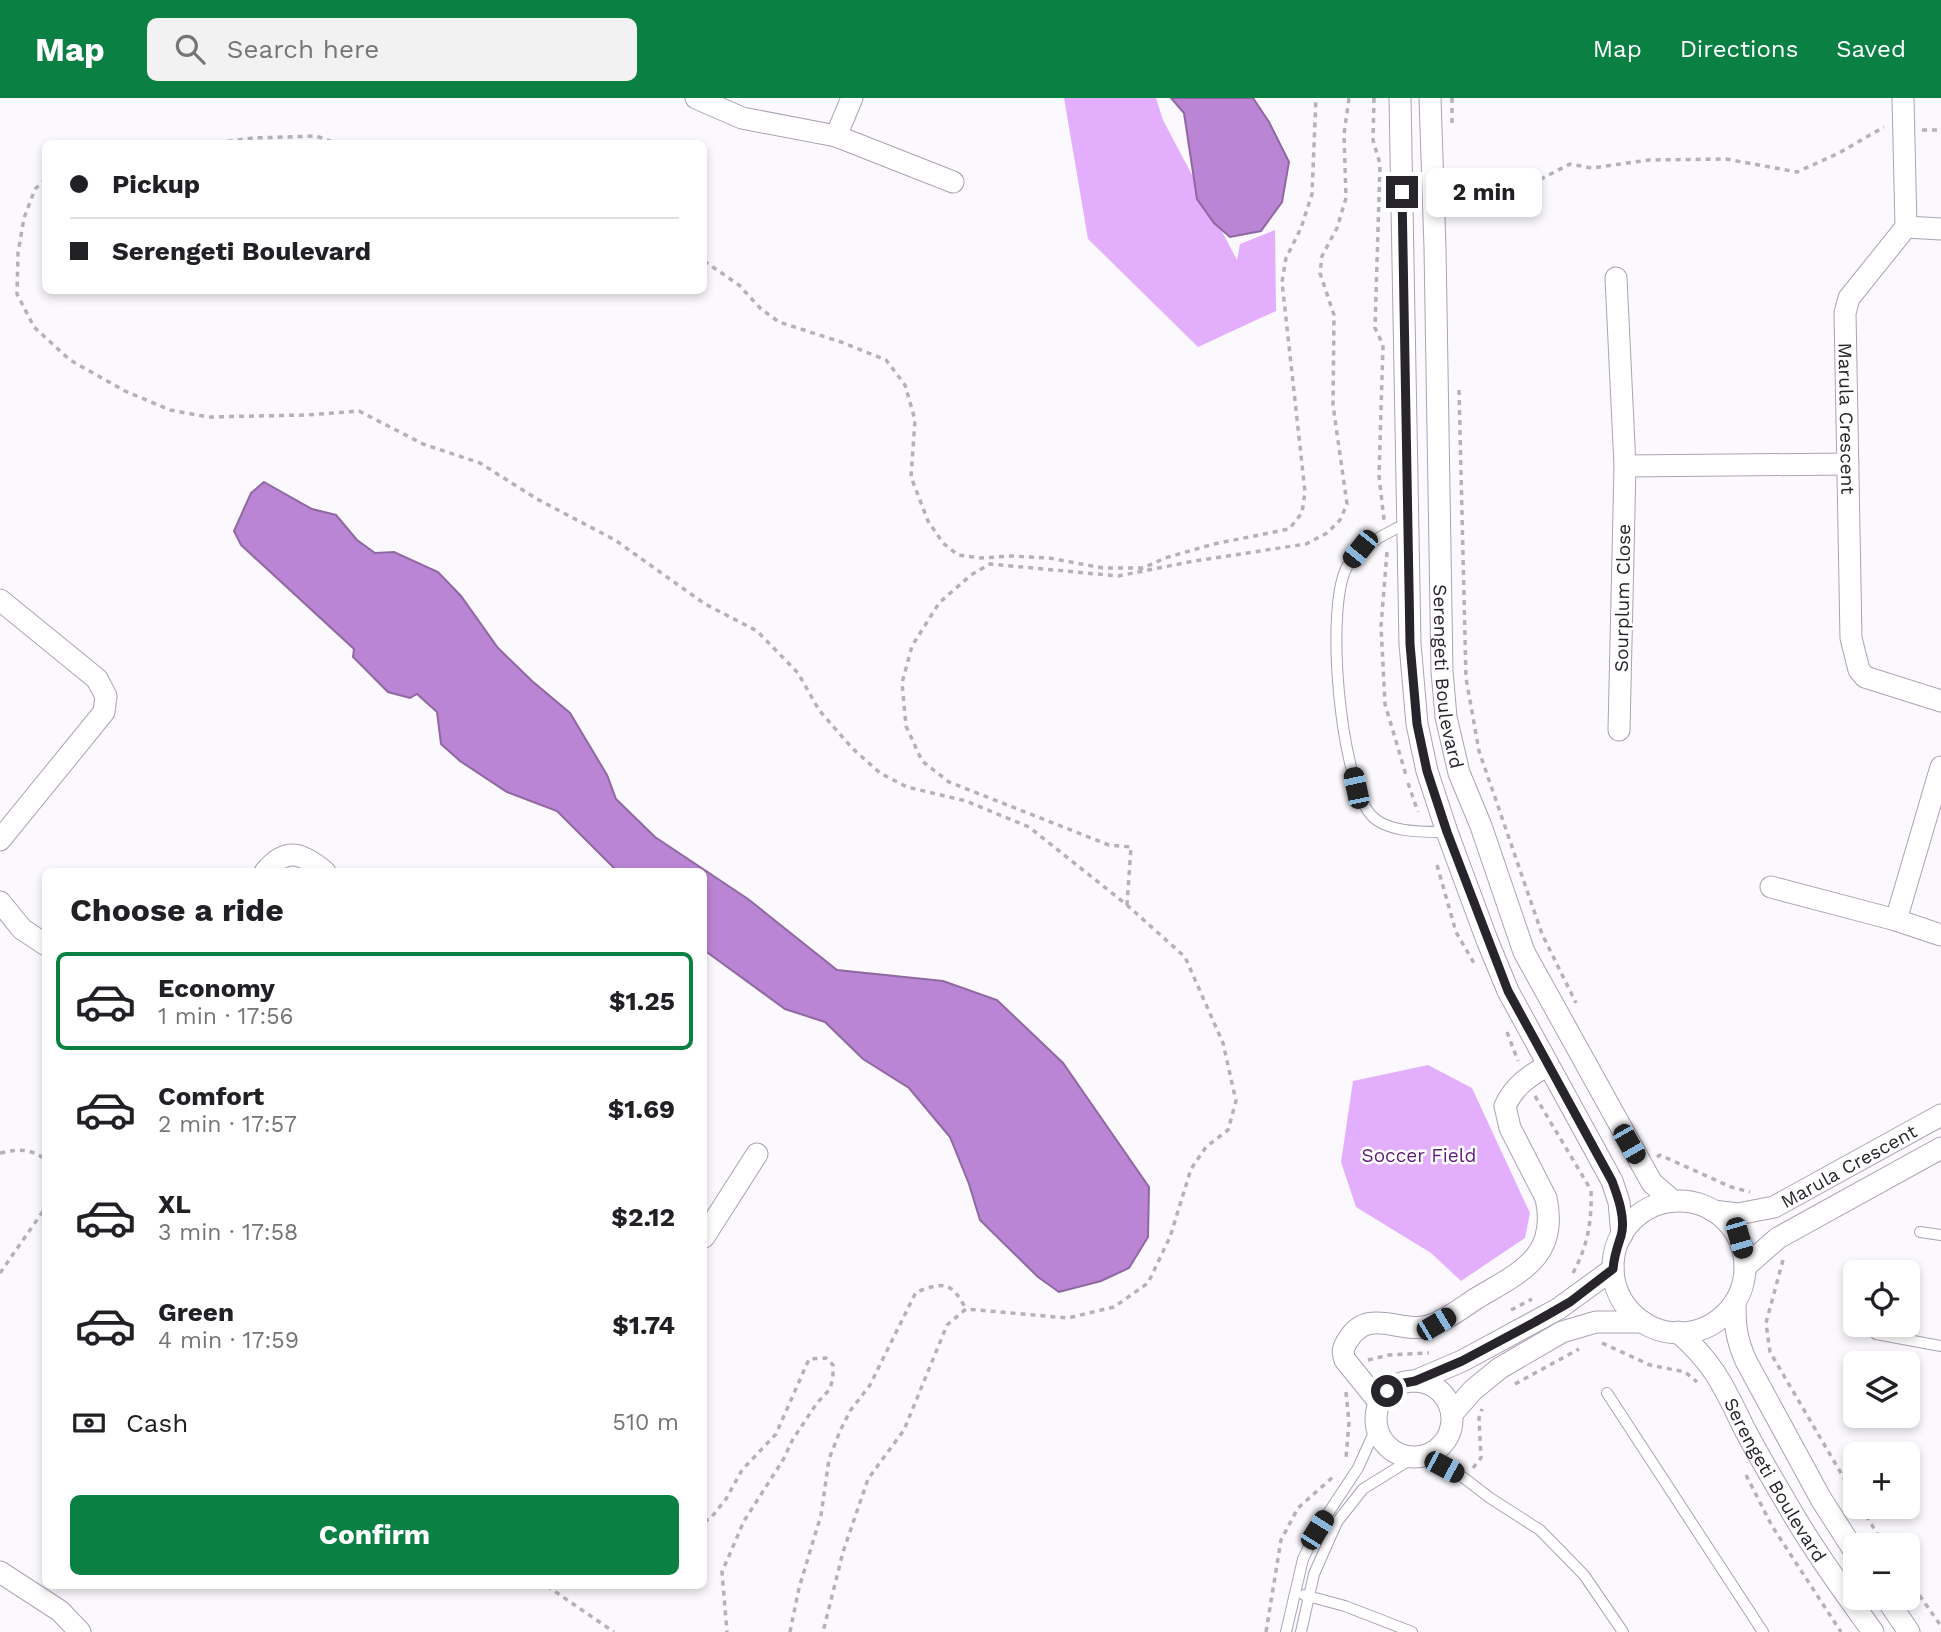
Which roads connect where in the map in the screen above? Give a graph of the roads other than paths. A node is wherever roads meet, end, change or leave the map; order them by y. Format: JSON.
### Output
{"nodes":[{"id":1,"x":696,"y":98,"type":"edge"},
{"id":2,"x":852,"y":98,"type":"edge"},
{"id":3,"x":1400,"y":98,"type":"edge"},
{"id":4,"x":1430,"y":98,"type":"edge"},
{"id":5,"x":1903,"y":108,"type":"edge"},
{"id":6,"x":836,"y":136,"type":"junction"},
{"id":7,"x":953,"y":182,"type":"dead end"},
{"id":8,"x":1906,"y":227,"type":"junction"},
{"id":9,"x":1941,"y":229,"type":"edge"},
{"id":10,"x":1616,"y":278,"type":"dead end"},
{"id":11,"x":1848,"y":464,"type":"junction"},
{"id":12,"x":1625,"y":466,"type":"junction"},
{"id":13,"x":1408,"y":522,"type":"junction"},
{"id":14,"x":0,"y":600,"type":"edge"},
{"id":15,"x":1941,"y":701,"type":"edge"},
{"id":16,"x":1619,"y":730,"type":"dead end"},
{"id":17,"x":1941,"y":767,"type":"edge"},
{"id":18,"x":1447,"y":832,"type":"junction"},
{"id":19,"x":0,"y":840,"type":"edge"},
{"id":20,"x":269,"y":868,"type":"edge"},
{"id":21,"x":319,"y":868,"type":"edge"},
{"id":22,"x":1771,"y":887,"type":"dead end"},
{"id":23,"x":0,"y":902,"type":"edge"},
{"id":24,"x":1896,"y":920,"type":"junction"},
{"id":25,"x":1941,"y":935,"type":"edge"},
{"id":26,"x":42,"y":942,"type":"edge"},
{"id":27,"x":1548,"y":1065,"type":"junction"},
{"id":28,"x":1941,"y":1115,"type":"edge"},
{"id":29,"x":1922,"y":1126,"type":"junction"},
{"id":30,"x":1938,"y":1149,"type":"edge"},
{"id":31,"x":757,"y":1154,"type":"dead end"},
{"id":32,"x":1673,"y":1202,"type":"junction"},
{"id":33,"x":1713,"y":1211,"type":"junction"},
{"id":34,"x":707,"y":1232,"type":"edge"},
{"id":35,"x":1920,"y":1232,"type":"dead end"},
{"id":36,"x":1622,"y":1235,"type":"junction"},
{"id":37,"x":1941,"y":1235,"type":"edge"},
{"id":38,"x":1745,"y":1267,"type":"junction"},
{"id":39,"x":1613,"y":1269,"type":"junction"},
{"id":40,"x":1735,"y":1302,"type":"junction"},
{"id":41,"x":1643,"y":1322,"type":"junction"},
{"id":42,"x":1678,"y":1332,"type":"junction"},
{"id":43,"x":1888,"y":1337,"type":"edge"},
{"id":44,"x":1941,"y":1346,"type":"edge"},
{"id":45,"x":1415,"y":1381,"type":"junction"},
{"id":46,"x":1607,"y":1393,"type":"dead end"},
{"id":47,"x":1380,"y":1402,"type":"junction"},
{"id":48,"x":1452,"y":1413,"type":"junction"},
{"id":49,"x":1376,"y":1428,"type":"junction"},
{"id":50,"x":1419,"y":1457,"type":"junction"},
{"id":51,"x":1843,"y":1533,"type":"edge"},
{"id":52,"x":0,"y":1572,"type":"edge"},
{"id":53,"x":1294,"y":1592,"type":"junction"},
{"id":54,"x":1308,"y":1597,"type":"junction"},
{"id":55,"x":1894,"y":1610,"type":"edge"},
{"id":56,"x":79,"y":1632,"type":"edge"},
{"id":57,"x":1286,"y":1632,"type":"edge"},
{"id":58,"x":1301,"y":1632,"type":"edge"},
{"id":59,"x":1412,"y":1632,"type":"edge"},
{"id":60,"x":1623,"y":1632,"type":"edge"},
{"id":61,"x":1763,"y":1632,"type":"edge"},
{"id":62,"x":1872,"y":1632,"type":"edge"},
{"id":63,"x":1909,"y":1632,"type":"edge"}],
"edges":[{"from":1,"to":6,"type":"street"},
{"from":2,"to":6,"type":"street"},
{"from":3,"to":13,"type":"street","name":"Serengeti Boulevard"},
{"from":4,"to":32,"type":"street","name":"Serengeti Boulevard"},
{"from":5,"to":8,"type":"street"},
{"from":6,"to":7,"type":"street"},
{"from":8,"to":9,"type":"street"},
{"from":8,"to":11,"type":"street","name":"Marula Crescent"},
{"from":10,"to":12,"type":"street","name":"Sourplum Close"},
{"from":11,"to":12,"type":"street"},
{"from":11,"to":15,"type":"street","name":"Marula Crescent"},
{"from":12,"to":16,"type":"street","name":"Sourplum Close"},
{"from":13,"to":18,"type":"street","name":"Serengeti Boulevard"},
{"from":13,"to":18,"type":"lane"},
{"from":14,"to":19,"type":"street"},
{"from":17,"to":24,"type":"street"},
{"from":18,"to":27,"type":"street","name":"Serengeti Boulevard"},
{"from":20,"to":21,"type":"street"},
{"from":22,"to":24,"type":"street"},
{"from":23,"to":26,"type":"street"},
{"from":24,"to":25,"type":"street"},
{"from":27,"to":36,"type":"street","name":"Serengeti Boulevard"},
{"from":27,"to":47,"type":"street"},
{"from":28,"to":29,"type":"street","name":"Marula Crescent"},
{"from":29,"to":30,"type":"street"},
{"from":29,"to":33,"type":"street","name":"Marula Crescent"},
{"from":30,"to":38,"type":"street","name":"Marula Crescent"},
{"from":31,"to":34,"type":"street"},
{"from":32,"to":33,"type":"street"},
{"from":32,"to":36,"type":"street"},
{"from":33,"to":38,"type":"street"},
{"from":35,"to":37,"type":"lane"},
{"from":36,"to":39,"type":"street"},
{"from":38,"to":40,"type":"street"},
{"from":39,"to":41,"type":"street"},
{"from":39,"to":45,"type":"street"},
{"from":40,"to":42,"type":"street"},
{"from":40,"to":51,"type":"street","name":"Serengeti Boulevard"},
{"from":41,"to":42,"type":"street"},
{"from":41,"to":48,"type":"street"},
{"from":42,"to":62,"type":"street","name":"Serengeti Boulevard"},
{"from":43,"to":44,"type":"lane"},
{"from":45,"to":47,"type":"street"},
{"from":45,"to":48,"type":"street"},
{"from":46,"to":61,"type":"lane"},
{"from":47,"to":49,"type":"street"},
{"from":48,"to":50,"type":"street"},
{"from":49,"to":50,"type":"street"},
{"from":49,"to":53,"type":"lane"},
{"from":50,"to":54,"type":"lane"},
{"from":50,"to":60,"type":"lane"},
{"from":52,"to":56,"type":"street"},
{"from":53,"to":54,"type":"lane"},
{"from":53,"to":57,"type":"lane"},
{"from":54,"to":58,"type":"lane"},
{"from":54,"to":59,"type":"lane"},
{"from":55,"to":63,"type":"street"}]}
